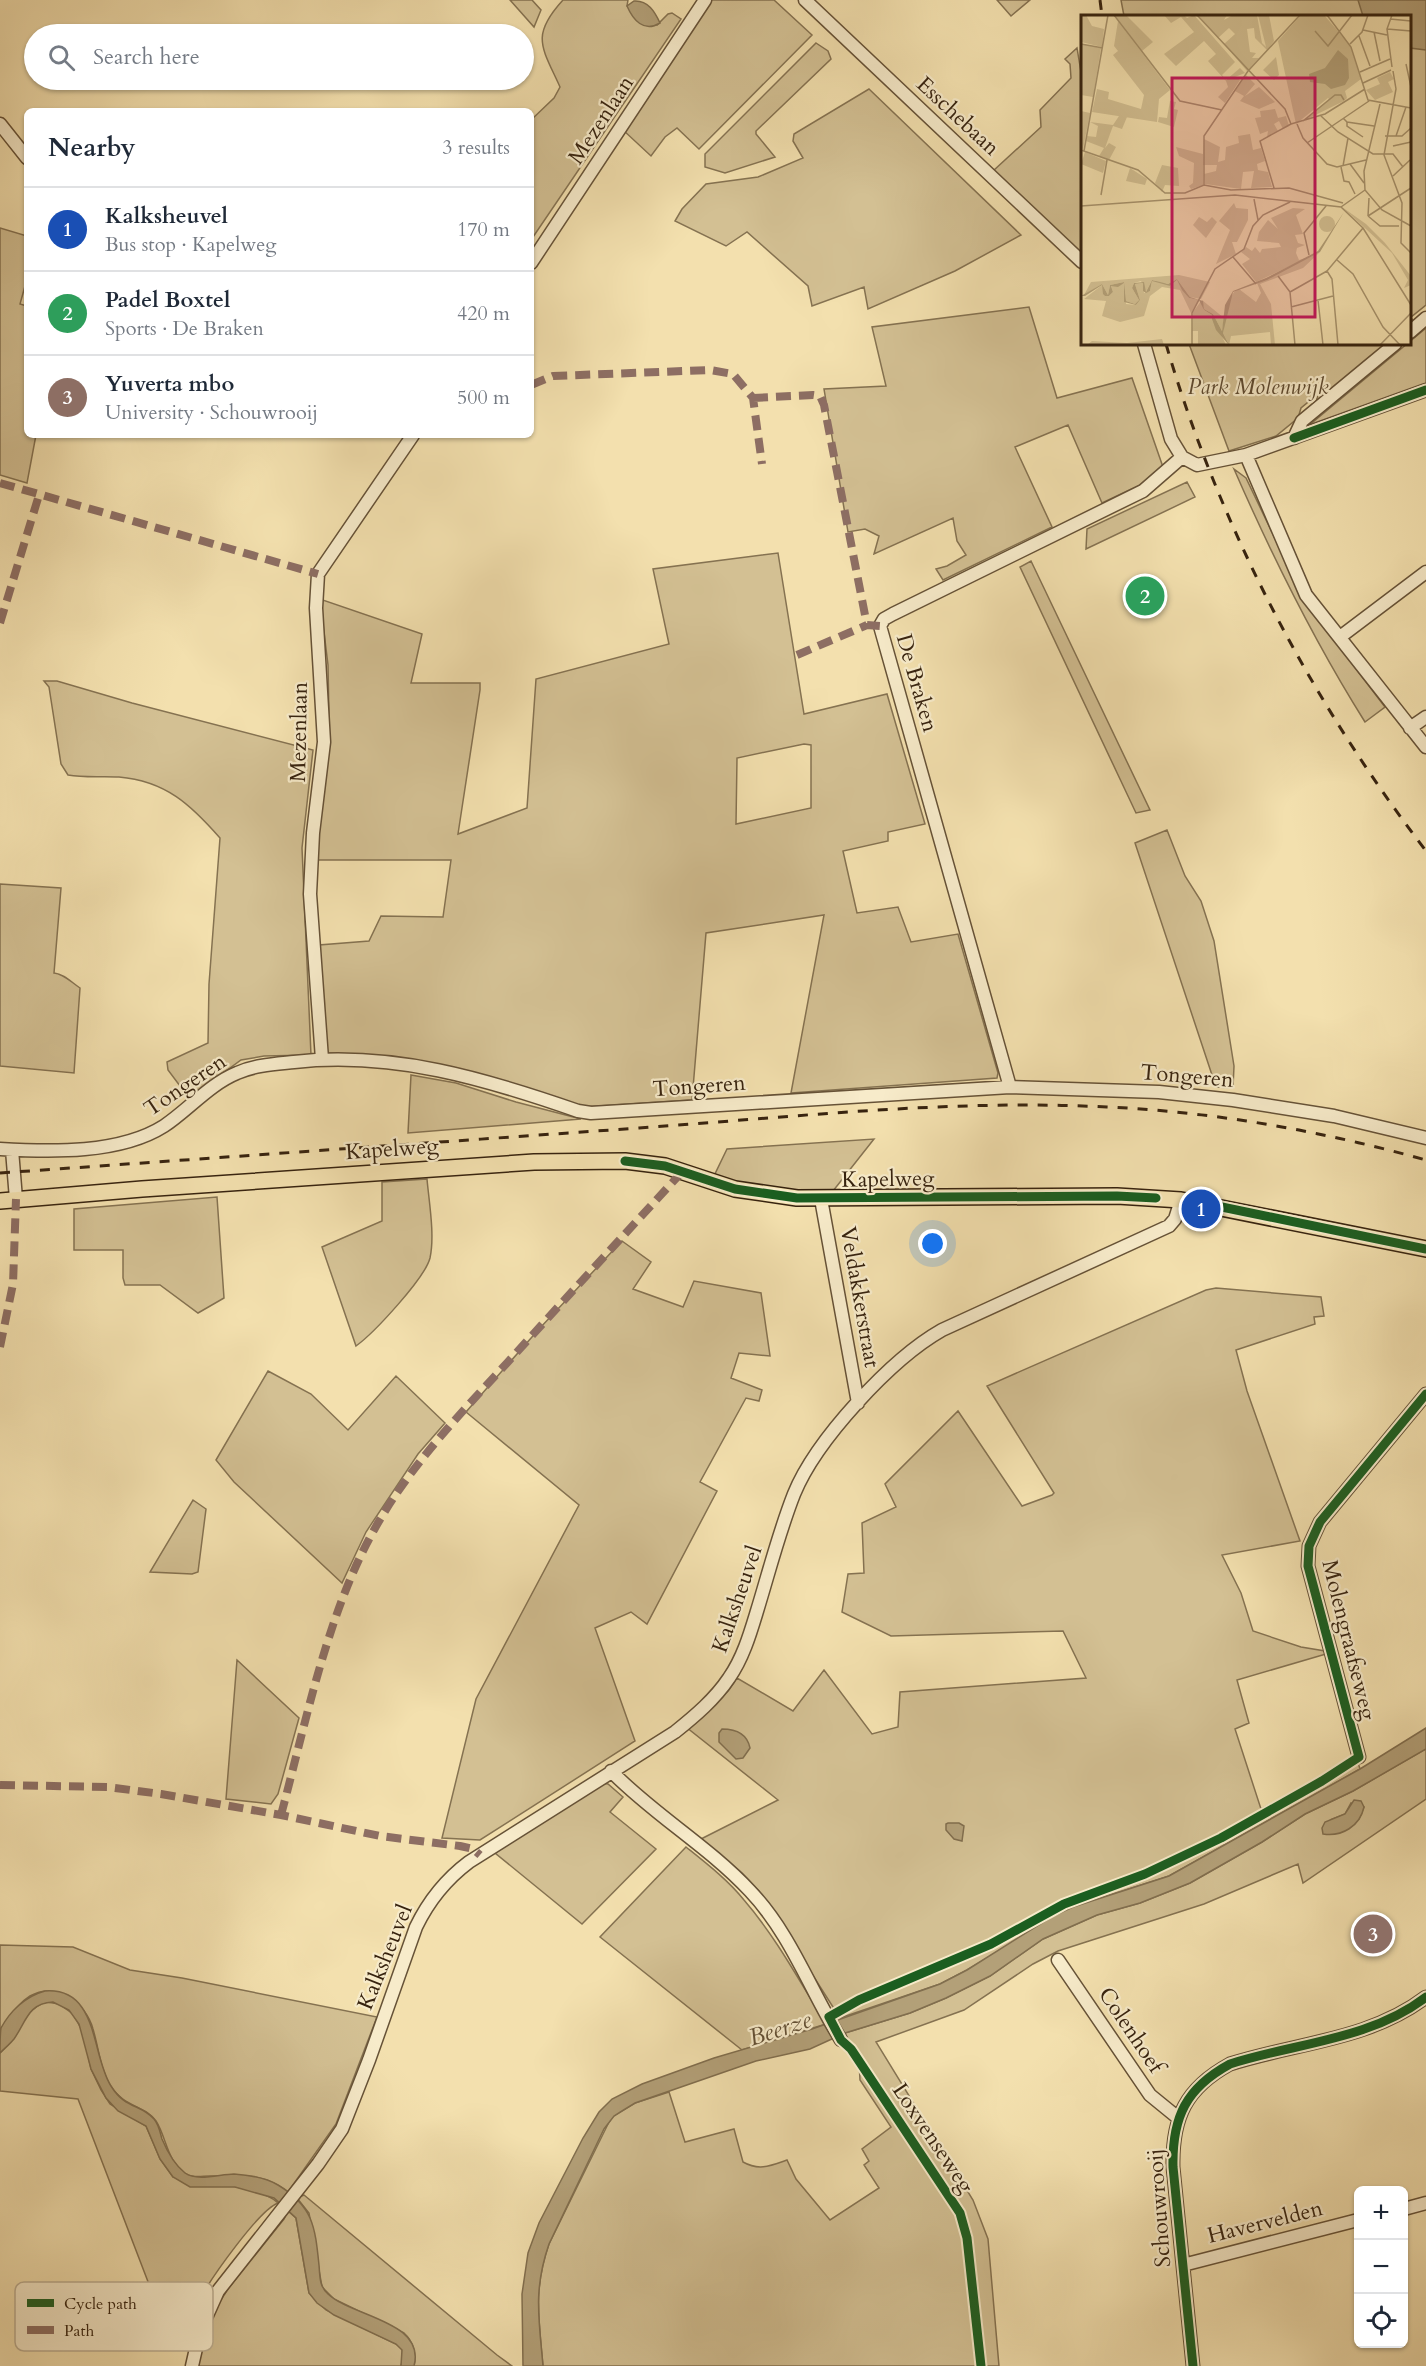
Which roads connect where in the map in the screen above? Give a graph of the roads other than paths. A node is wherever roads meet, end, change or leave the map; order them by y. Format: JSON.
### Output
{"nodes":[{"id":1,"x":705,"y":0,"type":"edge"},
{"id":2,"x":805,"y":0,"type":"edge"},
{"id":3,"x":0,"y":124,"type":"edge"},
{"id":4,"x":24,"y":155,"type":"edge"},
{"id":5,"x":534,"y":258,"type":"edge"},
{"id":6,"x":1081,"y":260,"type":"edge"},
{"id":7,"x":1426,"y":318,"type":"edge"},
{"id":8,"x":1411,"y":331,"type":"edge"},
{"id":9,"x":1144,"y":345,"type":"edge"},
{"id":10,"x":1394,"y":345,"type":"edge"},
{"id":11,"x":1426,"y":390,"type":"edge"},
{"id":12,"x":411,"y":438,"type":"edge"},
{"id":13,"x":1294,"y":438,"type":"junction"},
{"id":14,"x":1246,"y":455,"type":"junction"},
{"id":15,"x":1182,"y":457,"type":"junction"},
{"id":16,"x":1426,"y":572,"type":"edge"},
{"id":17,"x":1340,"y":637,"type":"junction"},
{"id":18,"x":1426,"y":717,"type":"edge"},
{"id":19,"x":1410,"y":728,"type":"junction"},
{"id":20,"x":1426,"y":747,"type":"edge"},
{"id":21,"x":322,"y":1059,"type":"junction"},
{"id":22,"x":1010,"y":1087,"type":"junction"},
{"id":23,"x":1426,"y":1138,"type":"edge"},
{"id":24,"x":6,"y":1149,"type":"edge"},
{"id":25,"x":16,"y":1199,"type":"junction"},
{"id":26,"x":821,"y":1199,"type":"junction"},
{"id":27,"x":1181,"y":1200,"type":"junction"},
{"id":28,"x":0,"y":1201,"type":"edge"},
{"id":29,"x":1426,"y":1249,"type":"edge"},
{"id":30,"x":1426,"y":1394,"type":"edge"},
{"id":31,"x":858,"y":1402,"type":"junction"},
{"id":32,"x":1359,"y":1756,"type":"dead end"},
{"id":33,"x":610,"y":1771,"type":"junction"},
{"id":34,"x":1058,"y":1960,"type":"dead end"},
{"id":35,"x":1426,"y":1997,"type":"edge"},
{"id":36,"x":840,"y":2038,"type":"dead end"},
{"id":37,"x":1177,"y":2117,"type":"junction"},
{"id":38,"x":1426,"y":2203,"type":"edge"},
{"id":39,"x":1408,"y":2208,"type":"edge"},
{"id":40,"x":1354,"y":2221,"type":"edge"},
{"id":41,"x":1183,"y":2265,"type":"junction"},
{"id":42,"x":213,"y":2302,"type":"edge"},
{"id":43,"x":195,"y":2351,"type":"edge"},
{"id":44,"x":192,"y":2366,"type":"edge"},
{"id":45,"x":1193,"y":2366,"type":"edge"}],
"edges":[{"from":1,"to":5,"type":"street","name":"Mezenlaan"},
{"from":2,"to":6,"type":"street","name":"Esschebaan"},
{"from":3,"to":4,"type":"street"},
{"from":7,"to":8,"type":"street"},
{"from":9,"to":15,"type":"street"},
{"from":10,"to":13,"type":"street"},
{"from":11,"to":13,"type":"street"},
{"from":12,"to":21,"type":"street","name":"Mezenlaan"},
{"from":13,"to":14,"type":"street"},
{"from":14,"to":15,"type":"street"},
{"from":14,"to":17,"type":"street"},
{"from":15,"to":22,"type":"street","name":"De Braken"},
{"from":16,"to":17,"type":"street"},
{"from":17,"to":19,"type":"street"},
{"from":18,"to":19,"type":"street"},
{"from":19,"to":20,"type":"street"},
{"from":21,"to":22,"type":"street","name":"Tongeren"},
{"from":21,"to":24,"type":"street","name":"Tongeren"},
{"from":22,"to":23,"type":"street","name":"Tongeren"},
{"from":24,"to":25,"type":"street"},
{"from":25,"to":26,"type":"main road","name":"Kapelweg"},
{"from":25,"to":28,"type":"main road","name":"Kapelweg"},
{"from":26,"to":27,"type":"main road","name":"Kapelweg"},
{"from":26,"to":31,"type":"street","name":"Veldakkerstraat"},
{"from":27,"to":29,"type":"main road","name":"Kapelweg"},
{"from":27,"to":31,"type":"street","name":"Kalksheuvel"},
{"from":30,"to":32,"type":"street","name":"Molengraafseweg"},
{"from":31,"to":33,"type":"street","name":"Kalksheuvel"},
{"from":33,"to":36,"type":"street"},
{"from":33,"to":42,"type":"street","name":"Kalksheuvel"},
{"from":34,"to":37,"type":"street","name":"Colenhoef"},
{"from":35,"to":37,"type":"street","name":"Schouwrooij"},
{"from":37,"to":41,"type":"street","name":"Schouwrooij"},
{"from":38,"to":39,"type":"street"},
{"from":40,"to":41,"type":"street","name":"Havervelden"},
{"from":41,"to":45,"type":"street","name":"Schouwrooij"},
{"from":43,"to":44,"type":"street","name":"Kalksheuvel"}]}
